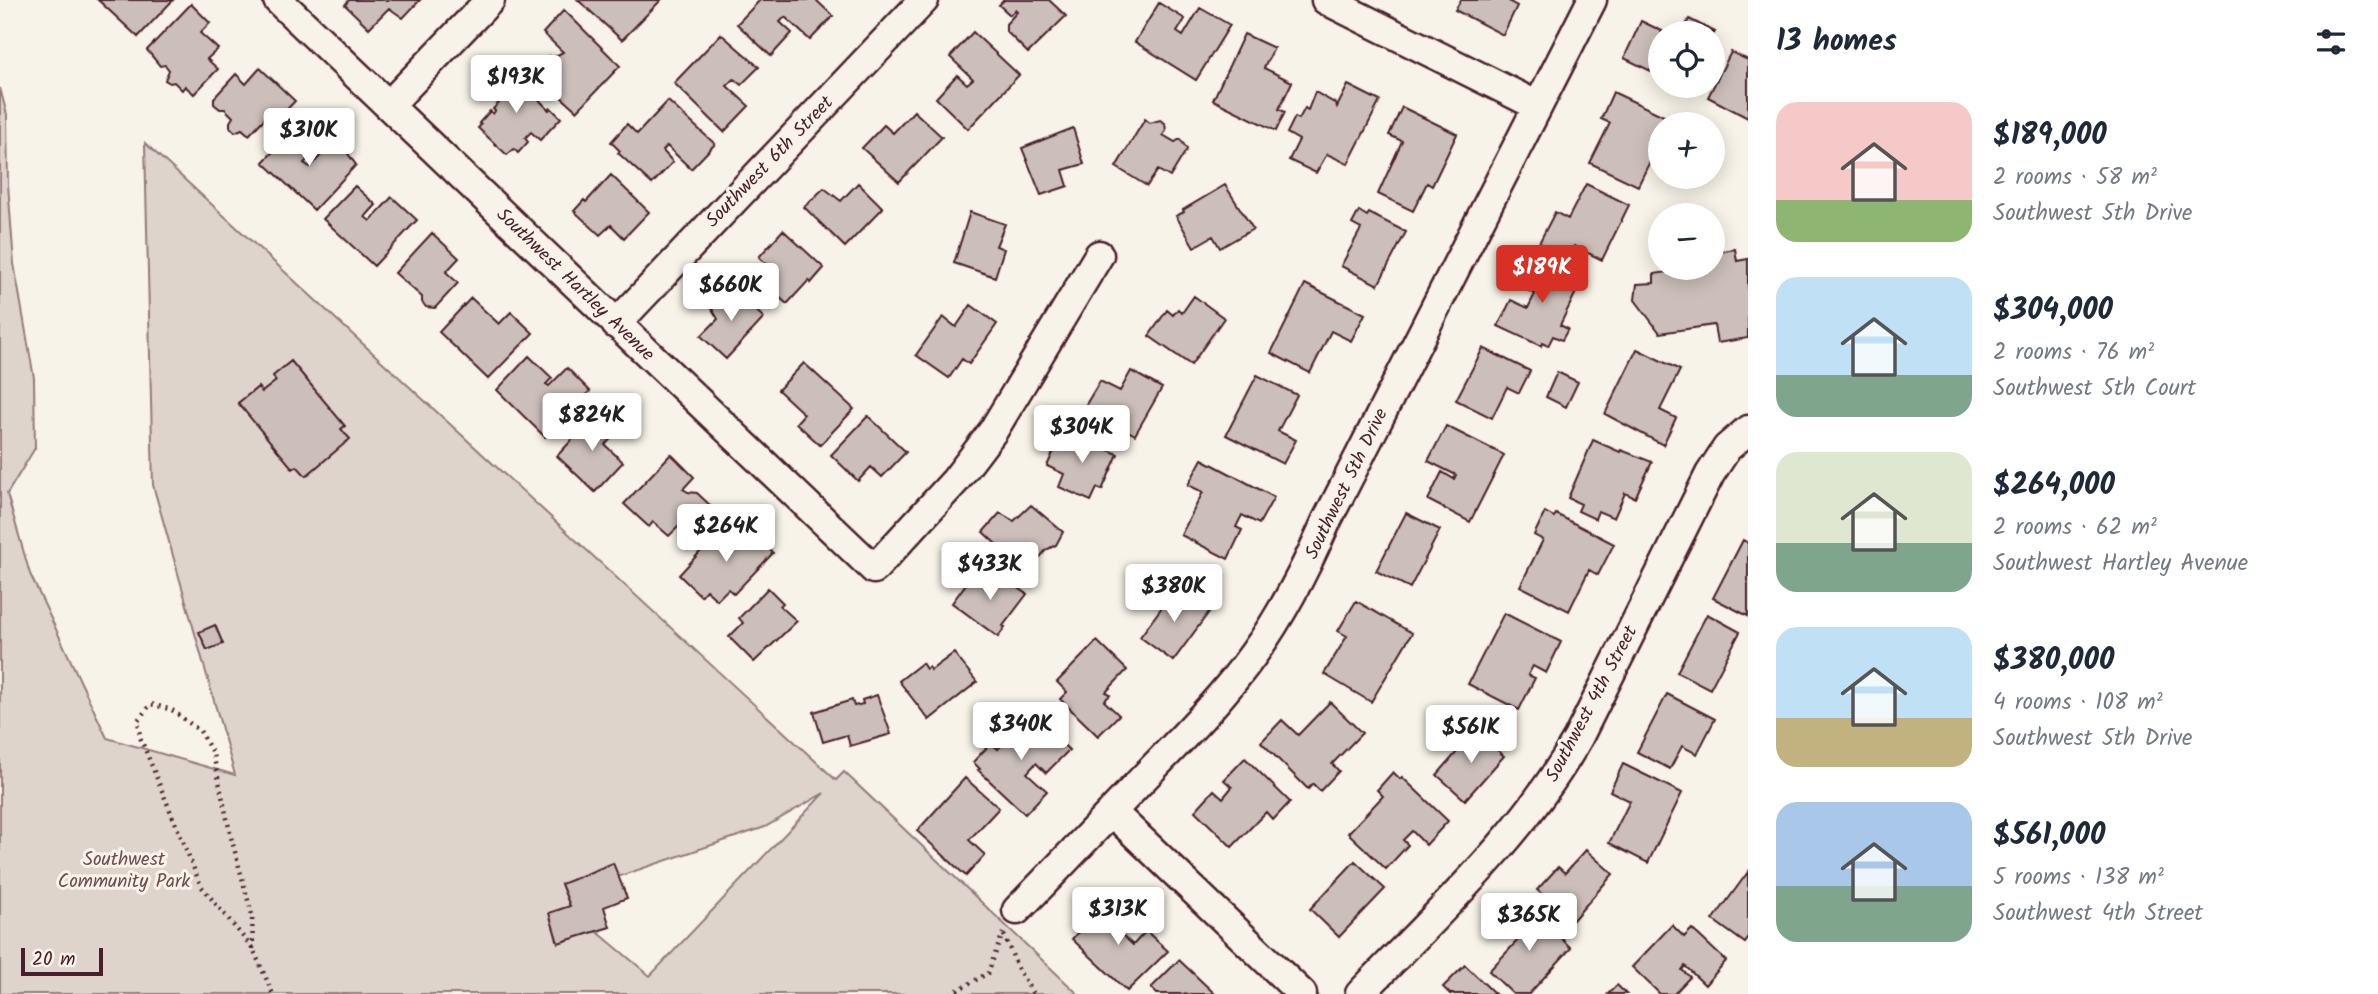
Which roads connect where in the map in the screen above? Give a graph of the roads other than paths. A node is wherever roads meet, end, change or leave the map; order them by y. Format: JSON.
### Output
{"nodes":[{"id":1,"x":278,"y":0,"type":"edge"},
{"id":2,"x":490,"y":0,"type":"edge"},
{"id":3,"x":924,"y":0,"type":"edge"},
{"id":4,"x":1326,"y":0,"type":"edge"},
{"id":5,"x":1592,"y":0,"type":"edge"},
{"id":6,"x":389,"y":106,"type":"junction"},
{"id":7,"x":1538,"y":106,"type":"junction"},
{"id":8,"x":1099,"y":256,"type":"dead end"},
{"id":9,"x":616,"y":324,"type":"junction"},
{"id":10,"x":1738,"y":439,"type":"edge"},
{"id":11,"x":1112,"y":812,"type":"junction"},
{"id":12,"x":1010,"y":921,"type":"road end"},
{"id":13,"x":1302,"y":994,"type":"edge"},
{"id":14,"x":1360,"y":994,"type":"edge"}],
"edges":[{"from":1,"to":6,"type":"street","name":"Southwest Hartley Avenue"},
{"from":2,"to":6,"type":"street"},
{"from":3,"to":9,"type":"street","name":"Southwest 6th Street"},
{"from":4,"to":7,"type":"street"},
{"from":5,"to":7,"type":"street","name":"Southwest 5th Drive"},
{"from":6,"to":9,"type":"street","name":"Southwest Hartley Avenue"},
{"from":7,"to":11,"type":"street","name":"Southwest 5th Drive"},
{"from":8,"to":9,"type":"street","name":"Southwest Hartley Avenue"},
{"from":10,"to":14,"type":"street","name":"Southwest 4th Street"},
{"from":11,"to":12,"type":"street","name":"Southwest 5th Drive"},
{"from":11,"to":13,"type":"street"}]}
